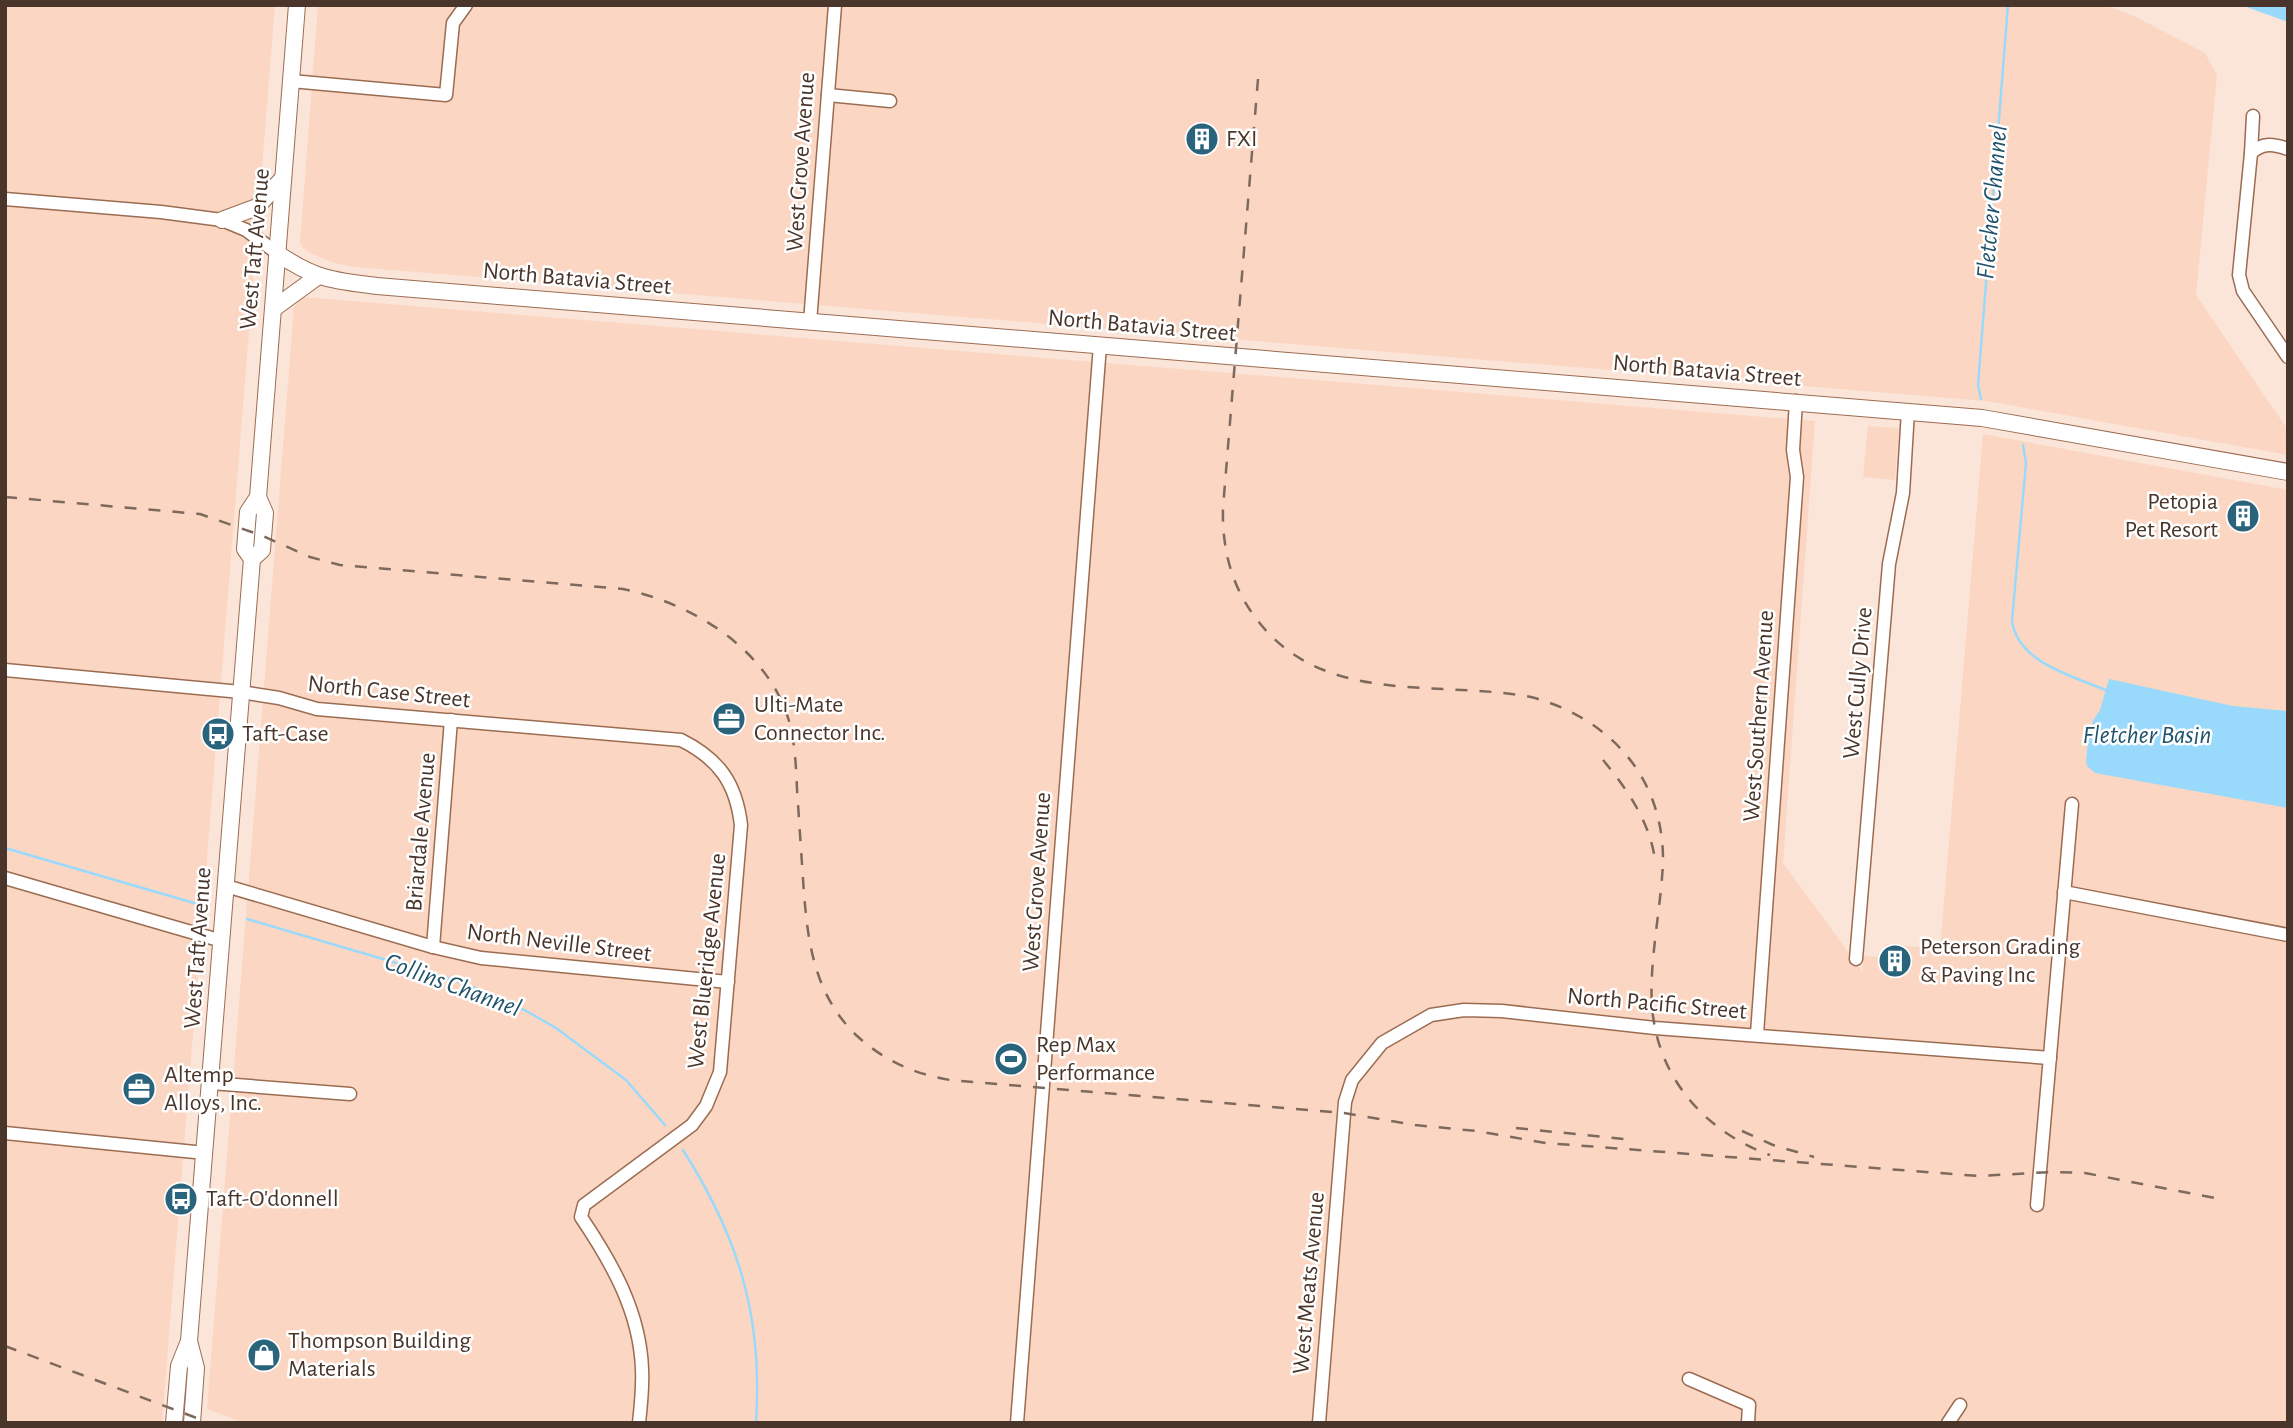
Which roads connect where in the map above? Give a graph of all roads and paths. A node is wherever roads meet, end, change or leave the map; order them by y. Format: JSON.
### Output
{"nodes":[{"id":1,"x":297,"y":5,"type":"edge"},
{"id":2,"x":467,"y":5,"type":"edge"},
{"id":3,"x":835,"y":5,"type":"edge"},
{"id":4,"x":291,"y":81,"type":"junction"},
{"id":5,"x":828,"y":95,"type":"junction"},
{"id":6,"x":890,"y":101,"type":"dead end"},
{"id":7,"x":2253,"y":116,"type":"dead end"},
{"id":8,"x":2288,"y":149,"type":"edge"},
{"id":9,"x":2251,"y":153,"type":"junction"},
{"id":10,"x":283,"y":178,"type":"junction"},
{"id":11,"x":5,"y":199,"type":"edge"},
{"id":12,"x":222,"y":220,"type":"junction"},
{"id":13,"x":277,"y":254,"type":"junction"},
{"id":14,"x":317,"y":276,"type":"junction"},
{"id":15,"x":273,"y":309,"type":"junction"},
{"id":16,"x":810,"y":321,"type":"junction"},
{"id":17,"x":1100,"y":345,"type":"junction"},
{"id":18,"x":2288,"y":357,"type":"edge"},
{"id":19,"x":1796,"y":401,"type":"junction"},
{"id":20,"x":1908,"y":411,"type":"junction"},
{"id":21,"x":2288,"y":472,"type":"edge"},
{"id":22,"x":5,"y":670,"type":"edge"},
{"id":23,"x":241,"y":692,"type":"junction"},
{"id":24,"x":452,"y":720,"type":"junction"},
{"id":25,"x":2072,"y":804,"type":"dead end"},
{"id":26,"x":739,"y":805,"type":"joint"},
{"id":27,"x":5,"y":878,"type":"edge"},
{"id":28,"x":226,"y":886,"type":"junction"},
{"id":29,"x":2064,"y":892,"type":"junction"},
{"id":30,"x":2288,"y":935,"type":"edge"},
{"id":31,"x":222,"y":942,"type":"junction"},
{"id":32,"x":433,"y":947,"type":"junction"},
{"id":33,"x":1856,"y":959,"type":"dead end"},
{"id":34,"x":728,"y":982,"type":"junction"},
{"id":35,"x":1757,"y":1034,"type":"junction"},
{"id":36,"x":2050,"y":1058,"type":"junction"},
{"id":37,"x":211,"y":1083,"type":"junction"},
{"id":38,"x":350,"y":1094,"type":"dead end"},
{"id":39,"x":5,"y":1133,"type":"edge"},
{"id":40,"x":1341,"y":1146,"type":"joint"},
{"id":41,"x":205,"y":1153,"type":"junction"},
{"id":42,"x":2037,"y":1205,"type":"dead end"},
{"id":43,"x":189,"y":1341,"type":"junction"},
{"id":44,"x":1689,"y":1379,"type":"dead end"},
{"id":45,"x":1960,"y":1405,"type":"dead end"},
{"id":46,"x":174,"y":1423,"type":"edge"},
{"id":47,"x":192,"y":1423,"type":"edge"},
{"id":48,"x":639,"y":1423,"type":"edge"},
{"id":49,"x":1017,"y":1423,"type":"edge"},
{"id":50,"x":1319,"y":1423,"type":"edge"},
{"id":51,"x":1748,"y":1423,"type":"edge"},
{"id":52,"x":1948,"y":1423,"type":"edge"}],
"edges":[{"from":1,"to":4,"type":"main road","name":"West Taft Avenue"},
{"from":2,"to":4,"type":"street"},
{"from":3,"to":5,"type":"street","name":"West Grove Avenue"},
{"from":4,"to":10,"type":"main road","name":"West Taft Avenue"},
{"from":5,"to":6,"type":"street"},
{"from":5,"to":16,"type":"street","name":"West Grove Avenue"},
{"from":7,"to":9,"type":"street"},
{"from":8,"to":9,"type":"street"},
{"from":9,"to":18,"type":"street"},
{"from":10,"to":12,"type":"main road"},
{"from":10,"to":13,"type":"main road","name":"West Taft Avenue"},
{"from":11,"to":12,"type":"street","name":"North Batavia Street"},
{"from":12,"to":13,"type":"street","name":"North Batavia Street"},
{"from":13,"to":14,"type":"main road","name":"North Batavia Street"},
{"from":13,"to":15,"type":"main road","name":"West Taft Avenue"},
{"from":14,"to":15,"type":"main road"},
{"from":14,"to":16,"type":"main road","name":"North Batavia Street"},
{"from":15,"to":23,"type":"main road","name":"West Taft Avenue"},
{"from":16,"to":17,"type":"main road","name":"North Batavia Street"},
{"from":17,"to":19,"type":"main road","name":"North Batavia Street"},
{"from":17,"to":49,"type":"street","name":"West Grove Avenue"},
{"from":19,"to":20,"type":"main road","name":"North Batavia Street"},
{"from":19,"to":35,"type":"street","name":"West Southern Avenue"},
{"from":20,"to":21,"type":"main road","name":"North Batavia Street"},
{"from":20,"to":33,"type":"street","name":"West Cully Drive"},
{"from":22,"to":23,"type":"street","name":"North Case Street"},
{"from":23,"to":24,"type":"street","name":"North Case Street"},
{"from":23,"to":28,"type":"main road","name":"West Taft Avenue"},
{"from":24,"to":26,"type":"street","name":"North Case Street"},
{"from":24,"to":32,"type":"street","name":"Briardale Avenue"},
{"from":25,"to":29,"type":"street"},
{"from":26,"to":34,"type":"street","name":"West Blueridge Avenue"},
{"from":27,"to":31,"type":"street"},
{"from":28,"to":31,"type":"main road","name":"West Taft Avenue"},
{"from":28,"to":32,"type":"street","name":"North Neville Street"},
{"from":29,"to":30,"type":"street"},
{"from":29,"to":36,"type":"street"},
{"from":31,"to":37,"type":"main road","name":"West Taft Avenue"},
{"from":32,"to":34,"type":"street","name":"North Neville Street"},
{"from":34,"to":48,"type":"street","name":"West Blueridge Avenue"},
{"from":35,"to":36,"type":"street","name":"North Pacific Street"},
{"from":35,"to":40,"type":"street","name":"North Pacific Street"},
{"from":36,"to":42,"type":"street"},
{"from":37,"to":38,"type":"street"},
{"from":37,"to":41,"type":"main road","name":"West Taft Avenue"},
{"from":39,"to":41,"type":"street"},
{"from":40,"to":50,"type":"street","name":"West Meats Avenue"},
{"from":41,"to":43,"type":"main road","name":"West Taft Avenue"},
{"from":43,"to":46,"type":"main road","name":"West Taft Avenue"},
{"from":43,"to":47,"type":"main road","name":"West Taft Avenue"},
{"from":44,"to":51,"type":"street"},
{"from":45,"to":52,"type":"street"}]}
